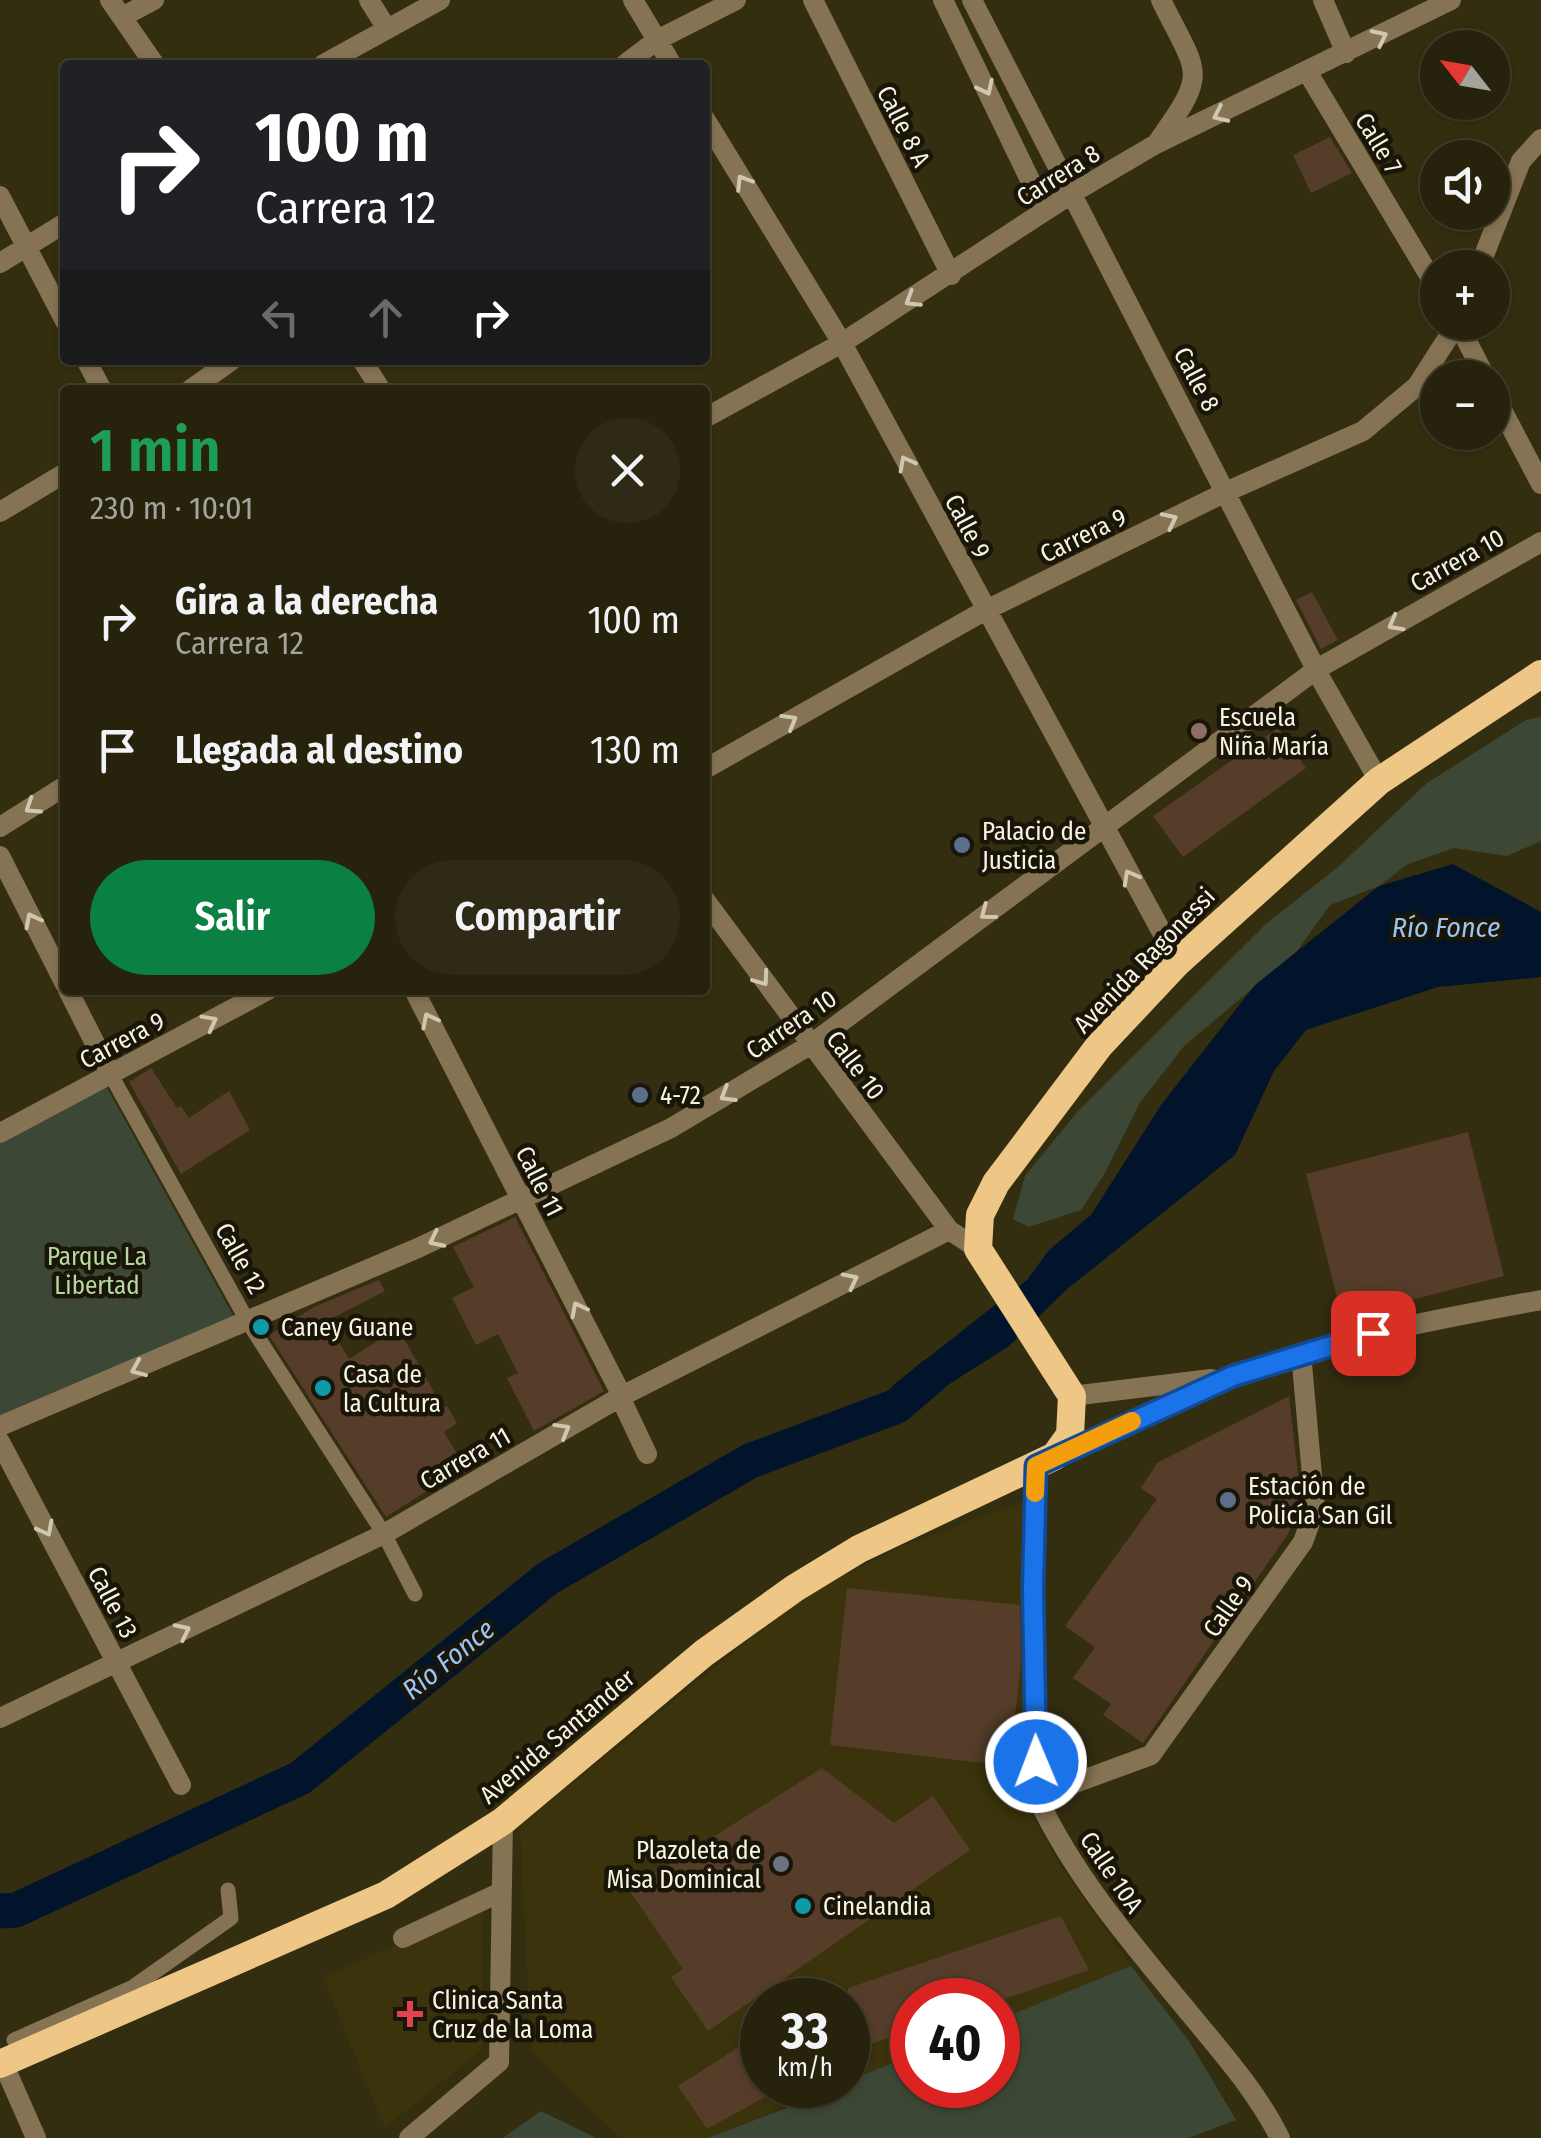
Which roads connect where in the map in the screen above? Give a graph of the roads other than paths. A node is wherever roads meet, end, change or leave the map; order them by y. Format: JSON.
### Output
{"nodes":[{"id":1,"x":154,"y":0,"type":"edge"},
{"id":2,"x":370,"y":0,"type":"edge"},
{"id":3,"x":440,"y":0,"type":"edge"},
{"id":4,"x":632,"y":0,"type":"edge"},
{"id":5,"x":736,"y":0,"type":"edge"},
{"id":6,"x":813,"y":0,"type":"edge"},
{"id":7,"x":943,"y":0,"type":"edge"},
{"id":8,"x":972,"y":0,"type":"edge"},
{"id":9,"x":1160,"y":0,"type":"edge"},
{"id":10,"x":1324,"y":0,"type":"edge"},
{"id":11,"x":1451,"y":0,"type":"edge"},
{"id":12,"x":116,"y":8,"type":"edge"},
{"id":13,"x":387,"y":29,"type":"junction"},
{"id":14,"x":657,"y":40,"type":"junction"},
{"id":15,"x":1346,"y":53,"type":"junction"},
{"id":16,"x":152,"y":60,"type":"edge"},
{"id":17,"x":331,"y":60,"type":"edge"},
{"id":18,"x":631,"y":60,"type":"edge"},
{"id":19,"x":669,"y":60,"type":"edge"},
{"id":20,"x":1308,"y":73,"type":"junction"},
{"id":21,"x":710,"y":127,"type":"edge"},
{"id":22,"x":1541,"y":139,"type":"edge"},
{"id":23,"x":1156,"y":144,"type":"junction"},
{"id":24,"x":1070,"y":194,"type":"junction"},
{"id":25,"x":0,"y":196,"type":"edge"},
{"id":26,"x":1045,"y":212,"type":"junction"},
{"id":27,"x":60,"y":225,"type":"edge"},
{"id":28,"x":26,"y":248,"type":"junction"},
{"id":29,"x":1487,"y":250,"type":"edge"},
{"id":30,"x":1420,"y":260,"type":"edge"},
{"id":31,"x":0,"y":263,"type":"edge"},
{"id":32,"x":950,"y":275,"type":"junction"},
{"id":33,"x":60,"y":312,"type":"edge"},
{"id":34,"x":1446,"y":340,"type":"edge"},
{"id":35,"x":842,"y":343,"type":"junction"},
{"id":36,"x":225,"y":365,"type":"edge"},
{"id":37,"x":197,"y":385,"type":"edge"},
{"id":38,"x":710,"y":415,"type":"edge"},
{"id":39,"x":1510,"y":425,"type":"edge"},
{"id":40,"x":60,"y":475,"type":"edge"},
{"id":41,"x":1541,"y":484,"type":"edge"},
{"id":42,"x":1228,"y":491,"type":"junction"},
{"id":43,"x":0,"y":512,"type":"edge"},
{"id":44,"x":1541,"y":542,"type":"edge"},
{"id":45,"x":984,"y":611,"type":"junction"},
{"id":46,"x":1317,"y":669,"type":"junction"},
{"id":47,"x":1541,"y":674,"type":"edge"},
{"id":48,"x":710,"y":766,"type":"edge"},
{"id":49,"x":1379,"y":780,"type":"junction"},
{"id":50,"x":60,"y":789,"type":"edge"},
{"id":51,"x":1102,"y":827,"type":"junction"},
{"id":52,"x":0,"y":828,"type":"edge"},
{"id":53,"x":0,"y":856,"type":"edge"},
{"id":54,"x":710,"y":907,"type":"edge"},
{"id":55,"x":1178,"y":962,"type":"junction"},
{"id":56,"x":60,"y":975,"type":"edge"},
{"id":57,"x":70,"y":995,"type":"edge"},
{"id":58,"x":259,"y":995,"type":"edge"},
{"id":59,"x":417,"y":995,"type":"edge"},
{"id":60,"x":810,"y":1045,"type":"junction"},
{"id":61,"x":111,"y":1075,"type":"junction"},
{"id":62,"x":0,"y":1134,"type":"edge"},
{"id":63,"x":521,"y":1198,"type":"junction"},
{"id":64,"x":949,"y":1230,"type":"junction"},
{"id":65,"x":985,"y":1259,"type":"junction"},
{"id":66,"x":1541,"y":1300,"type":"edge"},
{"id":67,"x":248,"y":1322,"type":"junction"},
{"id":68,"x":1301,"y":1353,"type":"junction"},
{"id":69,"x":1233,"y":1376,"type":"junction"},
{"id":70,"x":1068,"y":1386,"type":"junction"},
{"id":71,"x":621,"y":1396,"type":"junction"},
{"id":72,"x":0,"y":1426,"type":"edge"},
{"id":73,"x":0,"y":1442,"type":"edge"},
{"id":74,"x":647,"y":1454,"type":"dead end"},
{"id":75,"x":1046,"y":1461,"type":"junction"},
{"id":76,"x":384,"y":1534,"type":"junction"},
{"id":77,"x":415,"y":1594,"type":"dead end"},
{"id":78,"x":116,"y":1663,"type":"junction"},
{"id":79,"x":0,"y":1718,"type":"edge"},
{"id":80,"x":181,"y":1785,"type":"dead end"},
{"id":81,"x":1037,"y":1797,"type":"junction"},
{"id":82,"x":503,"y":1821,"type":"junction"},
{"id":83,"x":228,"y":1890,"type":"dead end"},
{"id":84,"x":500,"y":1892,"type":"junction"},
{"id":85,"x":403,"y":1938,"type":"dead end"},
{"id":86,"x":4,"y":2057,"type":"edge"},
{"id":87,"x":36,"y":2138,"type":"edge"},
{"id":88,"x":408,"y":2138,"type":"edge"},
{"id":89,"x":1280,"y":2138,"type":"edge"}],
"edges":[{"from":1,"to":12,"type":"street"},
{"from":2,"to":13,"type":"street"},
{"from":3,"to":13,"type":"street"},
{"from":4,"to":14,"type":"street"},
{"from":5,"to":14,"type":"street"},
{"from":6,"to":32,"type":"street","name":"Calle 8 A"},
{"from":7,"to":26,"type":"street","one_way":true},
{"from":8,"to":24,"type":"street","name":"Calle 8"},
{"from":9,"to":23,"type":"street"},
{"from":10,"to":15,"type":"street"},
{"from":15,"to":11,"type":"street","name":"Carrera 8","one_way":true},
{"from":12,"to":16,"type":"street"},
{"from":13,"to":17,"type":"street"},
{"from":14,"to":18,"type":"street"},
{"from":14,"to":19,"type":"street"},
{"from":15,"to":20,"type":"street","name":"Carrera 8"},
{"from":20,"to":23,"type":"street","name":"Carrera 8","one_way":true},
{"from":20,"to":30,"type":"street","name":"Calle 7"},
{"from":35,"to":21,"type":"street","name":"Calle 9","one_way":true},
{"from":22,"to":29,"type":"street"},
{"from":23,"to":24,"type":"street","name":"Carrera 8"},
{"from":24,"to":26,"type":"street","name":"Carrera 8"},
{"from":24,"to":42,"type":"street","name":"Calle 8"},
{"from":25,"to":28,"type":"street"},
{"from":26,"to":32,"type":"street","name":"Carrera 8"},
{"from":27,"to":28,"type":"street"},
{"from":28,"to":31,"type":"street"},
{"from":28,"to":33,"type":"street"},
{"from":32,"to":35,"type":"street","name":"Carrera 8","one_way":true},
{"from":34,"to":42,"type":"street","name":"Carrera 9"},
{"from":35,"to":38,"type":"street","name":"Carrera 8"},
{"from":45,"to":35,"type":"street","name":"Calle 9","one_way":true},
{"from":36,"to":37,"type":"street"},
{"from":39,"to":41,"type":"street"},
{"from":40,"to":43,"type":"street"},
{"from":45,"to":42,"type":"street","name":"Carrera 9","one_way":true},
{"from":42,"to":46,"type":"street","name":"Calle 8"},
{"from":44,"to":46,"type":"street","name":"Carrera 10","one_way":true},
{"from":48,"to":45,"type":"street","name":"Carrera 9","one_way":true},
{"from":45,"to":51,"type":"street","name":"Calle 9"},
{"from":46,"to":49,"type":"street","name":"Calle 8"},
{"from":46,"to":51,"type":"street","name":"Carrera 10"},
{"from":47,"to":49,"type":"highway","name":"Avenida Ragonessi"},
{"from":49,"to":55,"type":"highway","name":"Avenida Ragonessi"},
{"from":50,"to":52,"type":"street","one_way":true},
{"from":55,"to":51,"type":"street","name":"Calle 9","one_way":true},
{"from":51,"to":60,"type":"street","name":"Carrera 10","one_way":true},
{"from":56,"to":53,"type":"street","name":"Calle 12","one_way":true},
{"from":54,"to":60,"type":"street","name":"Calle 10","one_way":true},
{"from":55,"to":65,"type":"highway","name":"Avenida Ragonessi"},
{"from":57,"to":61,"type":"street","name":"Calle 12"},
{"from":61,"to":58,"type":"street","name":"Carrera 9","one_way":true},
{"from":63,"to":59,"type":"street","name":"Calle 11","one_way":true},
{"from":60,"to":63,"type":"street","name":"Carrera 10","one_way":true},
{"from":60,"to":64,"type":"street","name":"Calle 10"},
{"from":61,"to":62,"type":"street","name":"Carrera 9"},
{"from":61,"to":67,"type":"street","name":"Calle 12"},
{"from":63,"to":67,"type":"street","name":"Carrera 10","one_way":true},
{"from":71,"to":63,"type":"street","name":"Calle 11","one_way":true},
{"from":64,"to":65,"type":"street","name":"Calle 10"},
{"from":71,"to":64,"type":"street","name":"Carrera 11","one_way":true},
{"from":65,"to":70,"type":"highway"},
{"from":66,"to":68,"type":"street"},
{"from":67,"to":72,"type":"street","name":"Carrera 10","one_way":true},
{"from":67,"to":76,"type":"street","name":"Calle 12"},
{"from":68,"to":69,"type":"street"},
{"from":68,"to":81,"type":"street","name":"Calle 9"},
{"from":69,"to":70,"type":"street"},
{"from":69,"to":75,"type":"street"},
{"from":70,"to":75,"type":"highway"},
{"from":71,"to":74,"type":"street","name":"Calle 11"},
{"from":76,"to":71,"type":"street","name":"Carrera 11","one_way":true},
{"from":73,"to":78,"type":"street","name":"Calle 13","one_way":true},
{"from":75,"to":81,"type":"street","name":"Calle 10A"},
{"from":75,"to":82,"type":"highway","name":"Avenida Santander"},
{"from":76,"to":77,"type":"street","name":"Calle 12"},
{"from":78,"to":76,"type":"street","name":"Carrera 11","one_way":true},
{"from":78,"to":79,"type":"street","name":"Carrera 11"},
{"from":78,"to":80,"type":"street","name":"Calle 13"},
{"from":81,"to":89,"type":"street","name":"Calle 10A"},
{"from":82,"to":84,"type":"street"},
{"from":82,"to":86,"type":"highway","name":"Avenida Santander"},
{"from":83,"to":86,"type":"street"},
{"from":84,"to":85,"type":"street"},
{"from":84,"to":88,"type":"street"},
{"from":86,"to":87,"type":"street"}]}
